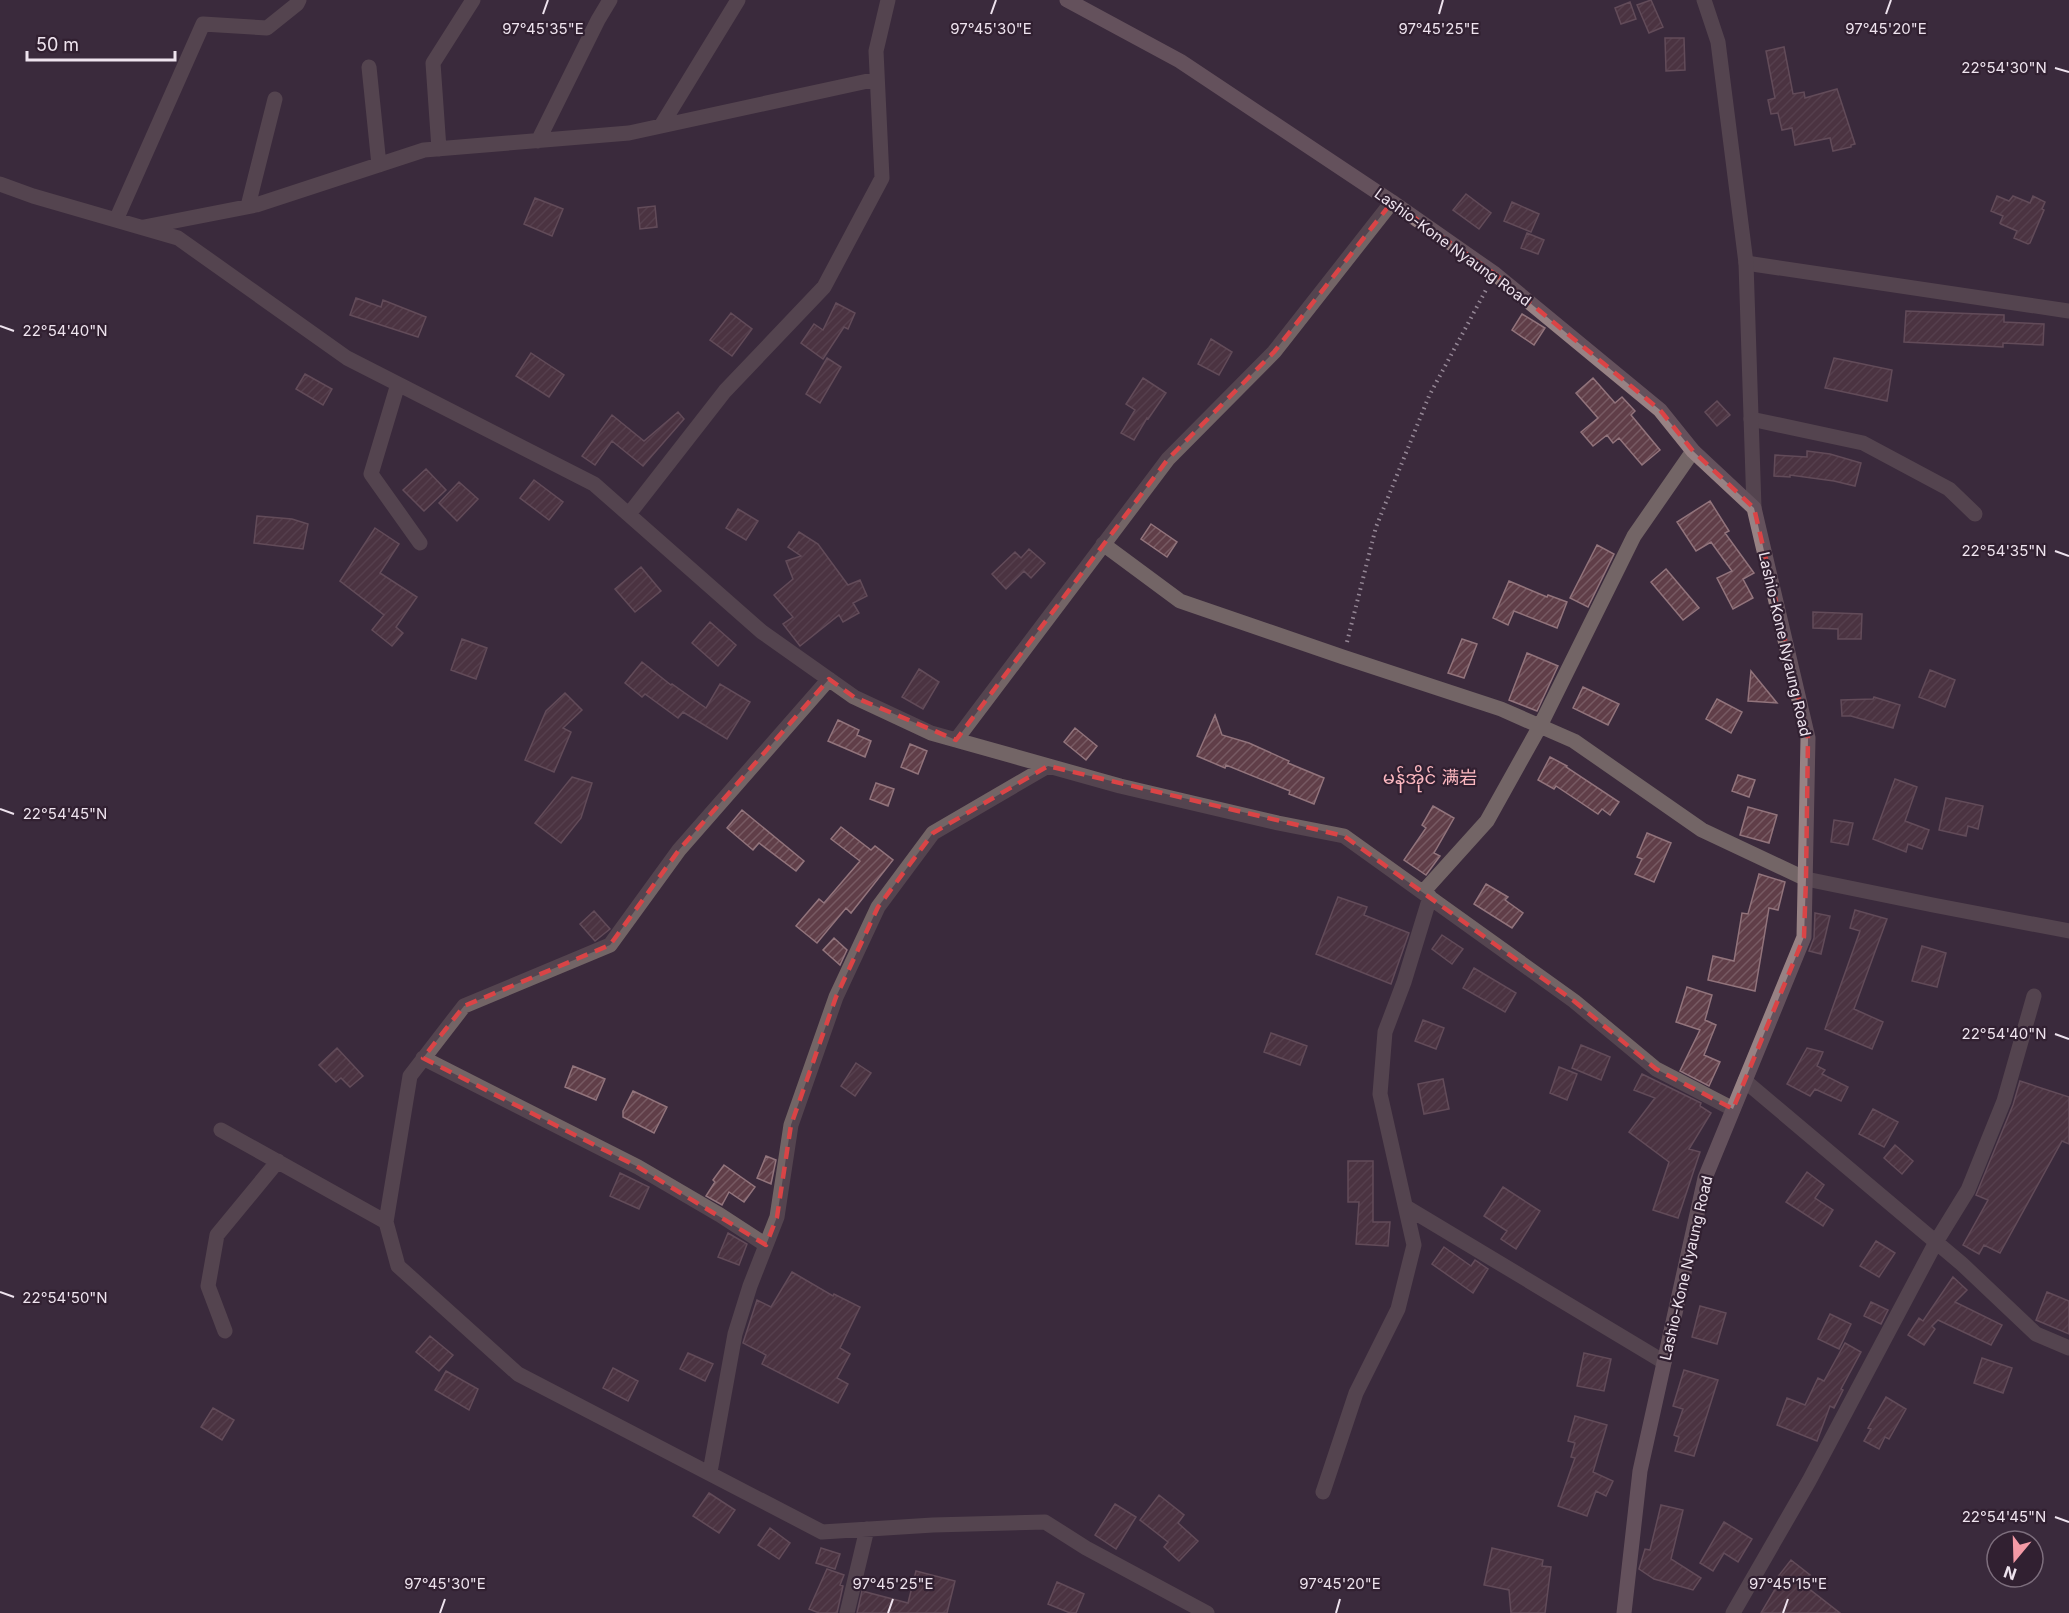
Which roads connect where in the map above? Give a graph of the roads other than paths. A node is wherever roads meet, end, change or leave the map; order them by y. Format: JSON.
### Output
{"nodes":[{"id":1,"x":299,"y":0,"type":"edge"},
{"id":2,"x":473,"y":0,"type":"edge"},
{"id":3,"x":610,"y":0,"type":"edge"},
{"id":4,"x":738,"y":0,"type":"edge"},
{"id":5,"x":888,"y":0,"type":"edge"},
{"id":6,"x":1067,"y":0,"type":"edge"},
{"id":7,"x":1704,"y":0,"type":"edge"},
{"id":8,"x":369,"y":67,"type":"dead end"},
{"id":9,"x":877,"y":79,"type":"junction"},
{"id":10,"x":275,"y":99,"type":"dead end"},
{"id":11,"x":661,"y":126,"type":"junction"},
{"id":12,"x":538,"y":141,"type":"junction"},
{"id":13,"x":439,"y":149,"type":"junction"},
{"id":14,"x":379,"y":165,"type":"junction"},
{"id":15,"x":0,"y":184,"type":"edge"},
{"id":16,"x":1392,"y":202,"type":"junction"},
{"id":17,"x":248,"y":206,"type":"junction"},
{"id":18,"x":116,"y":220,"type":"junction"},
{"id":19,"x":141,"y":228,"type":"junction"},
{"id":20,"x":1746,"y":263,"type":"junction"},
{"id":21,"x":2069,"y":311,"type":"edge"},
{"id":22,"x":398,"y":384,"type":"junction"},
{"id":23,"x":1751,"y":419,"type":"junction"},
{"id":24,"x":1692,"y":450,"type":"junction"},
{"id":25,"x":1754,"y":508,"type":"junction"},
{"id":26,"x":629,"y":514,"type":"junction"},
{"id":27,"x":1975,"y":514,"type":"dead end"},
{"id":28,"x":420,"y":543,"type":"dead end"},
{"id":29,"x":1104,"y":544,"type":"junction"},
{"id":30,"x":829,"y":679,"type":"junction"},
{"id":31,"x":1540,"y":726,"type":"junction"},
{"id":32,"x":956,"y":740,"type":"junction"},
{"id":33,"x":1048,"y":766,"type":"junction"},
{"id":34,"x":1806,"y":879,"type":"junction"},
{"id":35,"x":1427,"y":895,"type":"junction"},
{"id":36,"x":2069,"y":931,"type":"edge"},
{"id":37,"x":2034,"y":996,"type":"dead end"},
{"id":38,"x":423,"y":1058,"type":"junction"},
{"id":39,"x":1745,"y":1081,"type":"junction"},
{"id":40,"x":1734,"y":1109,"type":"junction"},
{"id":41,"x":221,"y":1130,"type":"dead end"},
{"id":42,"x":278,"y":1161,"type":"junction"},
{"id":43,"x":1406,"y":1207,"type":"junction"},
{"id":44,"x":386,"y":1222,"type":"junction"},
{"id":45,"x":1936,"y":1242,"type":"junction"},
{"id":46,"x":766,"y":1245,"type":"junction"},
{"id":47,"x":225,"y":1331,"type":"dead end"},
{"id":48,"x":2069,"y":1348,"type":"edge"},
{"id":49,"x":1664,"y":1362,"type":"junction"},
{"id":50,"x":710,"y":1472,"type":"junction"},
{"id":51,"x":1323,"y":1492,"type":"dead end"},
{"id":52,"x":867,"y":1529,"type":"junction"},
{"id":53,"x":847,"y":1613,"type":"edge"},
{"id":54,"x":1207,"y":1613,"type":"edge"},
{"id":55,"x":1624,"y":1613,"type":"edge"},
{"id":56,"x":1733,"y":1613,"type":"edge"}],
"edges":[{"from":1,"to":18,"type":"street"},
{"from":2,"to":13,"type":"street"},
{"from":3,"to":12,"type":"street"},
{"from":4,"to":11,"type":"street"},
{"from":5,"to":9,"type":"street"},
{"from":6,"to":16,"type":"main road","name":"Lashio-Kone Nyaung Road"},
{"from":7,"to":20,"type":"street"},
{"from":8,"to":14,"type":"street"},
{"from":9,"to":11,"type":"street"},
{"from":9,"to":26,"type":"street"},
{"from":10,"to":17,"type":"street"},
{"from":11,"to":12,"type":"street"},
{"from":12,"to":13,"type":"street"},
{"from":13,"to":14,"type":"street"},
{"from":14,"to":17,"type":"street"},
{"from":15,"to":18,"type":"street"},
{"from":16,"to":24,"type":"main road","name":"Lashio-Kone Nyaung Road"},
{"from":16,"to":29,"type":"street"},
{"from":17,"to":19,"type":"street"},
{"from":18,"to":19,"type":"street"},
{"from":19,"to":22,"type":"street"},
{"from":20,"to":21,"type":"street"},
{"from":20,"to":23,"type":"street"},
{"from":22,"to":26,"type":"street"},
{"from":22,"to":28,"type":"street"},
{"from":23,"to":25,"type":"street"},
{"from":23,"to":27,"type":"street"},
{"from":24,"to":25,"type":"main road","name":"Lashio-Kone Nyaung Road"},
{"from":24,"to":31,"type":"street"},
{"from":25,"to":34,"type":"main road","name":"Lashio-Kone Nyaung Road"},
{"from":26,"to":30,"type":"street"},
{"from":29,"to":31,"type":"street"},
{"from":29,"to":32,"type":"street"},
{"from":30,"to":32,"type":"street"},
{"from":30,"to":38,"type":"street"},
{"from":31,"to":34,"type":"street"},
{"from":31,"to":35,"type":"street"},
{"from":32,"to":33,"type":"street"},
{"from":33,"to":35,"type":"street"},
{"from":33,"to":46,"type":"street"},
{"from":34,"to":36,"type":"street"},
{"from":34,"to":39,"type":"main road","name":"Lashio-Kone Nyaung Road"},
{"from":35,"to":40,"type":"street"},
{"from":35,"to":43,"type":"street"},
{"from":37,"to":45,"type":"street"},
{"from":38,"to":44,"type":"street"},
{"from":38,"to":46,"type":"street"},
{"from":39,"to":40,"type":"main road","name":"Lashio-Kone Nyaung Road"},
{"from":39,"to":45,"type":"street"},
{"from":40,"to":49,"type":"main road","name":"Lashio-Kone Nyaung Road"},
{"from":41,"to":42,"type":"street"},
{"from":42,"to":44,"type":"street"},
{"from":42,"to":47,"type":"street"},
{"from":43,"to":49,"type":"street"},
{"from":43,"to":51,"type":"street"},
{"from":44,"to":50,"type":"street"},
{"from":45,"to":48,"type":"street"},
{"from":45,"to":56,"type":"street"},
{"from":46,"to":50,"type":"street"},
{"from":49,"to":55,"type":"main road","name":"Lashio-Kone Nyaung Road"},
{"from":50,"to":52,"type":"street"},
{"from":52,"to":53,"type":"street"},
{"from":52,"to":54,"type":"street"}]}
